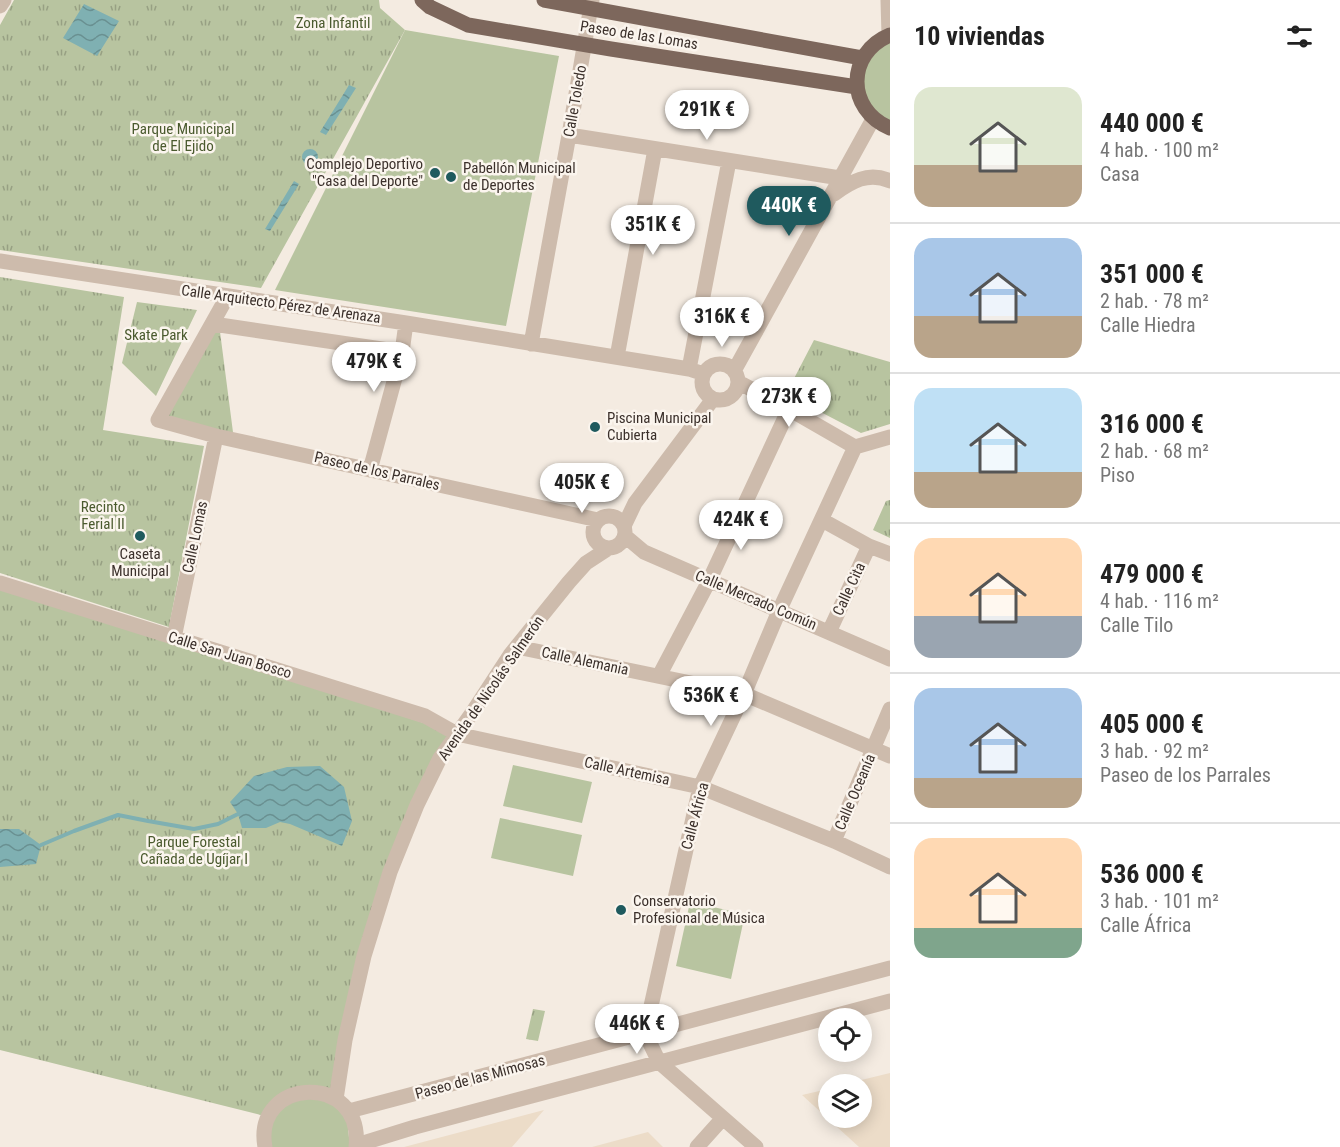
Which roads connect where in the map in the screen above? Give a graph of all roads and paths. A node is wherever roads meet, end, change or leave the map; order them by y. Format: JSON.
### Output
{"nodes":[{"id":1,"x":4,"y":0,"type":"edge"},
{"id":2,"x":422,"y":0,"type":"edge"},
{"id":3,"x":544,"y":0,"type":"edge"},
{"id":4,"x":888,"y":0,"type":"edge"},
{"id":5,"x":591,"y":4,"type":"edge"},
{"id":6,"x":0,"y":6,"type":"edge"},
{"id":7,"x":440,"y":6,"type":"edge"},
{"id":8,"x":889,"y":35,"type":"edge"},
{"id":9,"x":584,"y":45,"type":"junction"},
{"id":10,"x":862,"y":58,"type":"junction"},
{"id":11,"x":857,"y":87,"type":"junction"},
{"id":12,"x":873,"y":119,"type":"junction"},
{"id":13,"x":890,"y":129,"type":"edge"},
{"id":14,"x":569,"y":135,"type":"junction"},
{"id":15,"x":655,"y":149,"type":"junction"},
{"id":16,"x":729,"y":161,"type":"junction"},
{"id":17,"x":840,"y":178,"type":"junction"},
{"id":18,"x":890,"y":181,"type":"edge"},
{"id":19,"x":831,"y":196,"type":"junction"},
{"id":20,"x":0,"y":261,"type":"edge"},
{"id":21,"x":227,"y":297,"type":"junction"},
{"id":22,"x":406,"y":323,"type":"junction"},
{"id":23,"x":213,"y":324,"type":"junction"},
{"id":24,"x":531,"y":344,"type":"junction"},
{"id":25,"x":402,"y":352,"type":"junction"},
{"id":26,"x":617,"y":357,"type":"junction"},
{"id":27,"x":689,"y":369,"type":"junction"},
{"id":28,"x":704,"y":374,"type":"junction"},
{"id":29,"x":736,"y":377,"type":"junction"},
{"id":30,"x":712,"y":399,"type":"junction"},
{"id":31,"x":789,"y":409,"type":"junction"},
{"id":32,"x":216,"y":436,"type":"junction"},
{"id":33,"x":890,"y":437,"type":"edge"},
{"id":34,"x":855,"y":447,"type":"junction"},
{"id":35,"x":370,"y":470,"type":"junction"},
{"id":36,"x":822,"y":520,"type":"junction"},
{"id":37,"x":611,"y":527,"type":"junction"},
{"id":38,"x":869,"y":546,"type":"junction"},
{"id":39,"x":890,"y":554,"type":"edge"},
{"id":40,"x":586,"y":563,"type":"junction"},
{"id":41,"x":709,"y":581,"type":"junction"},
{"id":42,"x":0,"y":583,"type":"edge"},
{"id":43,"x":779,"y":611,"type":"junction"},
{"id":44,"x":829,"y":632,"type":"junction"},
{"id":45,"x":174,"y":638,"type":"junction"},
{"id":46,"x":517,"y":647,"type":"junction"},
{"id":47,"x":890,"y":659,"type":"edge"},
{"id":48,"x":659,"y":676,"type":"junction"},
{"id":49,"x":744,"y":694,"type":"junction"},
{"id":50,"x":890,"y":708,"type":"edge"},
{"id":51,"x":457,"y":734,"type":"junction"},
{"id":52,"x":874,"y":749,"type":"junction"},
{"id":53,"x":890,"y":756,"type":"edge"},
{"id":54,"x":700,"y":787,"type":"junction"},
{"id":55,"x":834,"y":841,"type":"junction"},
{"id":56,"x":890,"y":867,"type":"edge"},
{"id":57,"x":890,"y":968,"type":"edge"},
{"id":58,"x":890,"y":1001,"type":"edge"},
{"id":59,"x":645,"y":1033,"type":"junction"},
{"id":60,"x":660,"y":1062,"type":"junction"},
{"id":61,"x":336,"y":1099,"type":"junction"},
{"id":62,"x":349,"y":1112,"type":"junction"},
{"id":63,"x":723,"y":1118,"type":"junction"},
{"id":64,"x":356,"y":1146,"type":"edge"},
{"id":65,"x":265,"y":1147,"type":"edge"},
{"id":66,"x":697,"y":1147,"type":"edge"},
{"id":67,"x":756,"y":1147,"type":"edge"}],
"edges":[{"from":1,"to":6,"type":"street"},
{"from":2,"to":7,"type":"main road","name":"Paseo de las Lomas"},
{"from":3,"to":5,"type":"main road","name":"Paseo de las Lomas"},
{"from":4,"to":8,"type":"street"},
{"from":5,"to":9,"type":"street","name":"Calle Toledo"},
{"from":5,"to":10,"type":"main road","name":"Paseo de las Lomas"},
{"from":7,"to":9,"type":"main road","name":"Paseo de las Lomas"},
{"from":8,"to":10,"type":"main road"},
{"from":9,"to":11,"type":"main road","name":"Paseo de las Lomas"},
{"from":9,"to":14,"type":"street","name":"Calle Toledo"},
{"from":10,"to":11,"type":"main road"},
{"from":11,"to":12,"type":"main road"},
{"from":12,"to":13,"type":"main road"},
{"from":12,"to":17,"type":"street"},
{"from":14,"to":15,"type":"street"},
{"from":14,"to":24,"type":"street","name":"Calle Toledo"},
{"from":15,"to":16,"type":"street"},
{"from":15,"to":26,"type":"street"},
{"from":16,"to":17,"type":"street"},
{"from":16,"to":27,"type":"street"},
{"from":17,"to":19,"type":"street"},
{"from":18,"to":19,"type":"street"},
{"from":19,"to":29,"type":"street"},
{"from":20,"to":21,"type":"street","name":"Calle Arquitecto Pérez de Arenaza"},
{"from":21,"to":22,"type":"street","name":"Calle Arquitecto Pérez de Arenaza"},
{"from":21,"to":23,"type":"street"},
{"from":22,"to":24,"type":"street","name":"Calle Arquitecto Pérez de Arenaza"},
{"from":22,"to":25,"type":"street"},
{"from":23,"to":25,"type":"street"},
{"from":23,"to":32,"type":"street","name":"Paseo de los Parrales"},
{"from":24,"to":26,"type":"street","name":"Calle Arquitecto Pérez de Arenaza"},
{"from":25,"to":35,"type":"street"},
{"from":26,"to":27,"type":"street","name":"Calle Arquitecto Pérez de Arenaza"},
{"from":27,"to":28,"type":"street","name":"Calle Arquitecto Pérez de Arenaza"},
{"from":28,"to":29,"type":"street"},
{"from":28,"to":30,"type":"street"},
{"from":29,"to":30,"type":"street"},
{"from":29,"to":31,"type":"street"},
{"from":30,"to":37,"type":"street","name":"Avenida de Nicolás Salmerón"},
{"from":31,"to":34,"type":"street"},
{"from":31,"to":41,"type":"street"},
{"from":32,"to":35,"type":"street","name":"Paseo de los Parrales"},
{"from":32,"to":45,"type":"street","name":"Calle Lomas"},
{"from":33,"to":34,"type":"street"},
{"from":34,"to":36,"type":"street","name":"Calle África"},
{"from":35,"to":37,"type":"street","name":"Paseo de los Parrales"},
{"from":36,"to":38,"type":"street"},
{"from":36,"to":43,"type":"street","name":"Calle África"},
{"from":37,"to":40,"type":"street","name":"Avenida de Nicolás Salmerón"},
{"from":37,"to":40,"type":"street","name":"Avenida de Nicolás Salmerón"},
{"from":37,"to":41,"type":"street","name":"Calle Mercado Común"},
{"from":38,"to":39,"type":"street"},
{"from":38,"to":44,"type":"street","name":"Calle Cita"},
{"from":40,"to":46,"type":"street","name":"Avenida de Nicolás Salmerón"},
{"from":41,"to":43,"type":"street","name":"Calle Mercado Común"},
{"from":41,"to":48,"type":"street"},
{"from":42,"to":45,"type":"street","name":"Calle San Juan Bosco"},
{"from":43,"to":44,"type":"street","name":"Calle Mercado Común"},
{"from":43,"to":49,"type":"street","name":"Calle África"},
{"from":44,"to":47,"type":"street","name":"Calle Mercado Común"},
{"from":45,"to":51,"type":"street","name":"Calle San Juan Bosco"},
{"from":46,"to":48,"type":"street","name":"Calle Alemania"},
{"from":46,"to":51,"type":"street","name":"Avenida de Nicolás Salmerón"},
{"from":48,"to":49,"type":"street","name":"Calle Alemania"},
{"from":49,"to":52,"type":"street","name":"Calle Alemania"},
{"from":49,"to":54,"type":"street","name":"Calle África"},
{"from":50,"to":52,"type":"street","name":"Calle Oceanía"},
{"from":51,"to":54,"type":"street","name":"Calle Artemisa"},
{"from":51,"to":61,"type":"street","name":"Avenida de Nicolás Salmerón"},
{"from":52,"to":53,"type":"street","name":"Calle Alemania"},
{"from":52,"to":55,"type":"street","name":"Calle Oceanía"},
{"from":54,"to":55,"type":"street","name":"Calle Artemisa"},
{"from":54,"to":59,"type":"street","name":"Calle África"},
{"from":55,"to":56,"type":"street","name":"Calle Artemisa"},
{"from":57,"to":59,"type":"street","name":"Paseo de las Mimosas"},
{"from":58,"to":60,"type":"street"},
{"from":59,"to":60,"type":"street"},
{"from":59,"to":62,"type":"street","name":"Paseo de las Mimosas"},
{"from":60,"to":63,"type":"street"},
{"from":60,"to":64,"type":"street"},
{"from":61,"to":62,"type":"street"},
{"from":61,"to":65,"type":"street"},
{"from":62,"to":64,"type":"street"},
{"from":63,"to":66,"type":"street"},
{"from":63,"to":67,"type":"street"}]}
